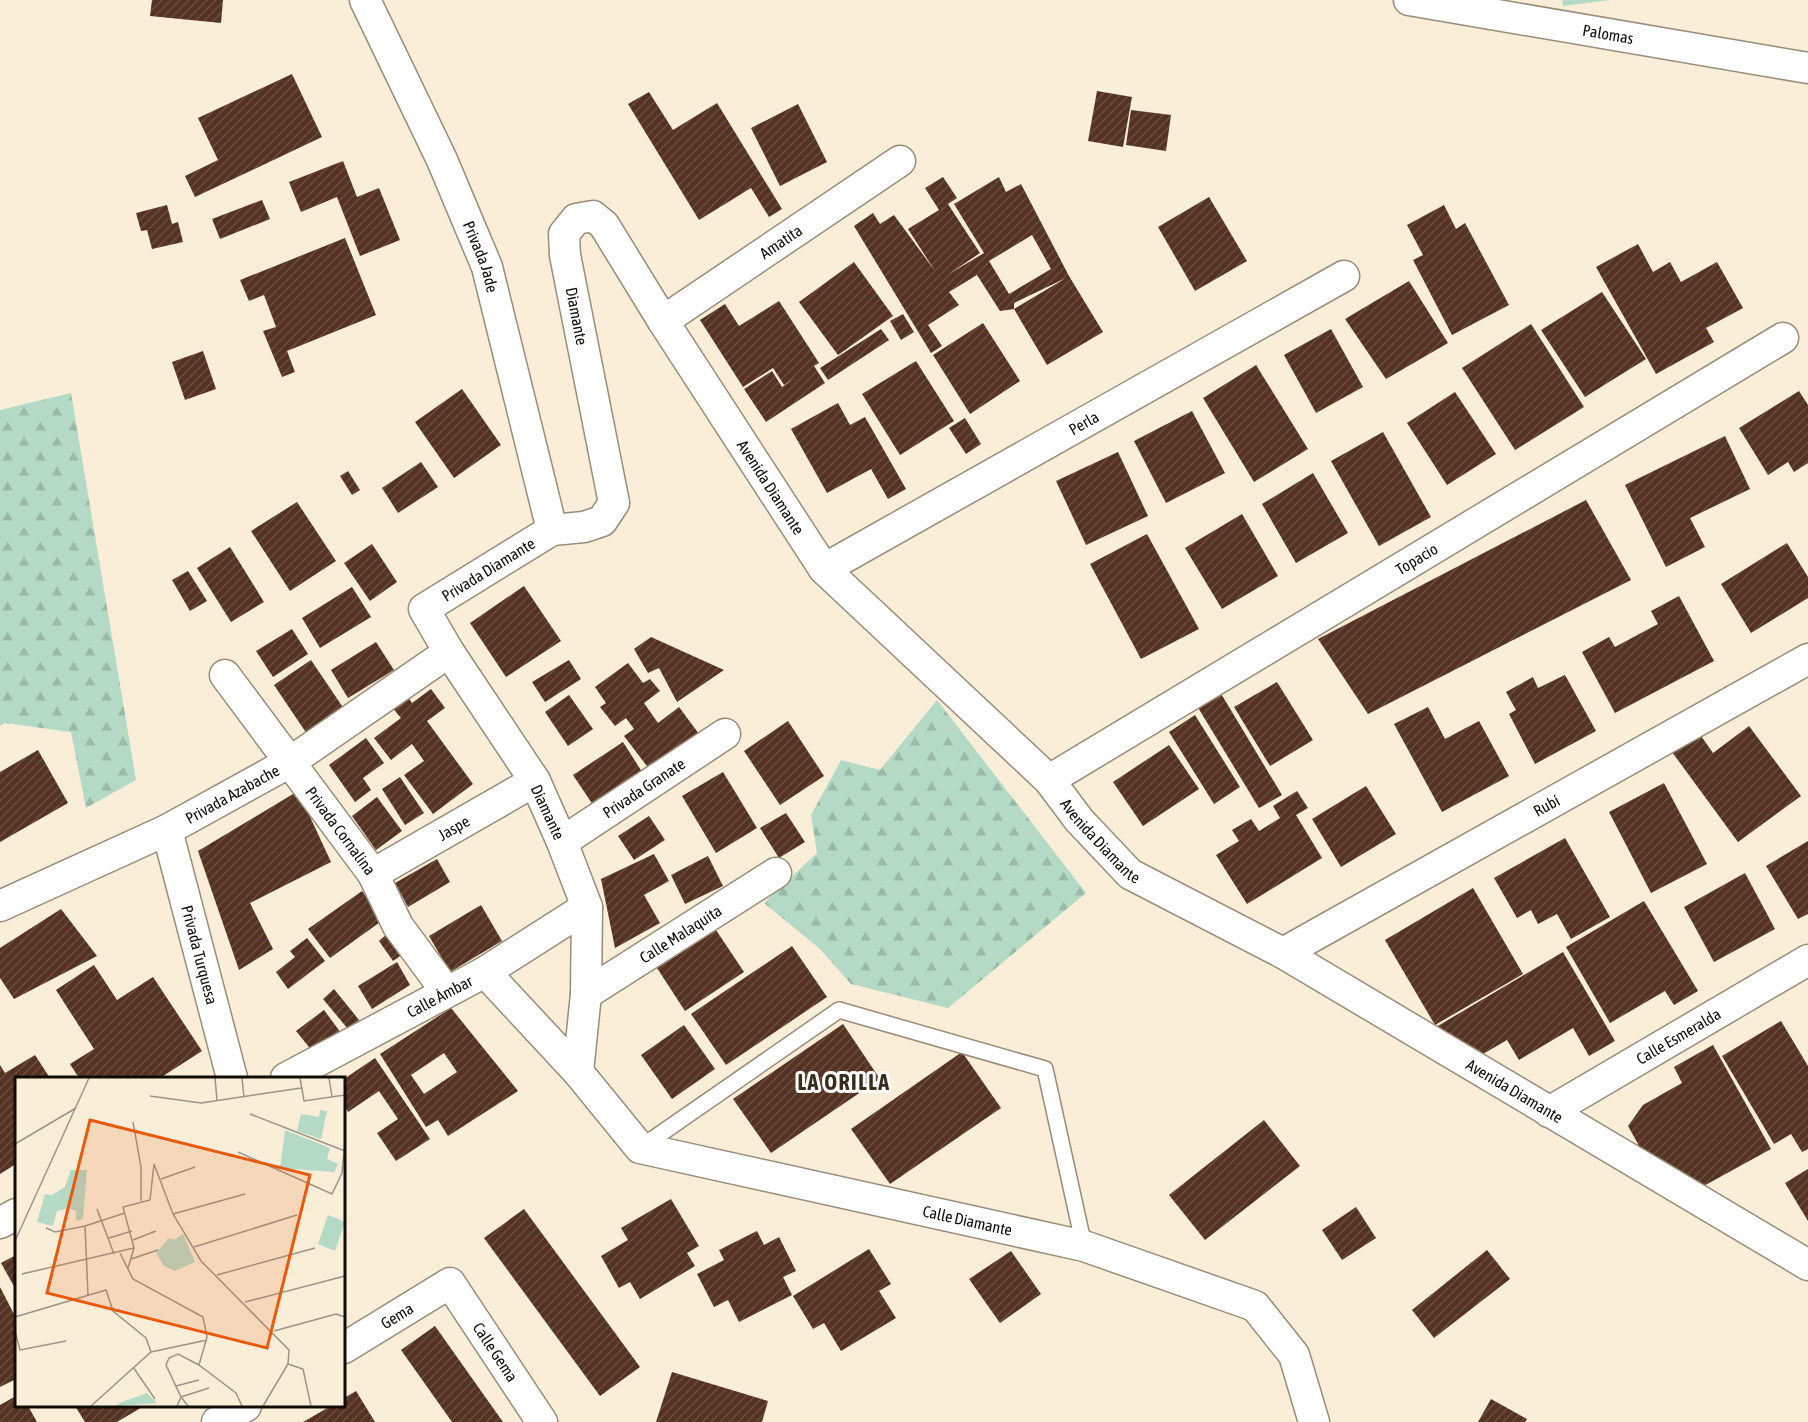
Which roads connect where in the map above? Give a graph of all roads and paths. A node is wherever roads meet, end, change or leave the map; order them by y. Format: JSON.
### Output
{"nodes":[{"id":1,"x":365,"y":0,"type":"edge"},
{"id":2,"x":1409,"y":0,"type":"edge"},
{"id":3,"x":1808,"y":68,"type":"edge"},
{"id":4,"x":900,"y":161,"type":"dead end"},
{"id":5,"x":576,"y":219,"type":"joint"},
{"id":6,"x":1344,"y":276,"type":"dead end"},
{"id":7,"x":663,"y":321,"type":"junction"},
{"id":8,"x":1784,"y":338,"type":"dead end"},
{"id":9,"x":602,"y":520,"type":"joint"},
{"id":10,"x":552,"y":530,"type":"junction"},
{"id":11,"x":824,"y":568,"type":"junction"},
{"id":12,"x":449,"y":652,"type":"junction"},
{"id":13,"x":1808,"y":659,"type":"edge"},
{"id":14,"x":225,"y":675,"type":"dead end"},
{"id":15,"x":725,"y":734,"type":"dead end"},
{"id":16,"x":290,"y":762,"type":"junction"},
{"id":17,"x":1049,"y":780,"type":"junction"},
{"id":18,"x":534,"y":781,"type":"junction"},
{"id":19,"x":167,"y":830,"type":"junction"},
{"id":20,"x":562,"y":842,"type":"junction"},
{"id":21,"x":776,"y":873,"type":"dead end"},
{"id":22,"x":373,"y":874,"type":"junction"},
{"id":23,"x":0,"y":906,"type":"edge"},
{"id":24,"x":587,"y":907,"type":"junction"},
{"id":25,"x":1283,"y":953,"type":"junction"},
{"id":26,"x":1808,"y":960,"type":"edge"},
{"id":27,"x":485,"y":972,"type":"junction"},
{"id":28,"x":446,"y":992,"type":"junction"},
{"id":29,"x":586,"y":994,"type":"junction"},
{"id":30,"x":578,"y":1072,"type":"junction"},
{"id":31,"x":232,"y":1077,"type":"edge"},
{"id":32,"x":288,"y":1077,"type":"edge"},
{"id":33,"x":1549,"y":1112,"type":"junction"},
{"id":34,"x":640,"y":1148,"type":"junction"},
{"id":35,"x":15,"y":1215,"type":"edge"},
{"id":36,"x":0,"y":1223,"type":"edge"},
{"id":37,"x":1084,"y":1246,"type":"junction"},
{"id":38,"x":1808,"y":1265,"type":"edge"},
{"id":39,"x":450,"y":1283,"type":"joint"},
{"id":40,"x":345,"y":1347,"type":"edge"},
{"id":41,"x":244,"y":1407,"type":"edge"},
{"id":42,"x":217,"y":1422,"type":"edge"},
{"id":43,"x":542,"y":1422,"type":"edge"},
{"id":44,"x":1314,"y":1422,"type":"edge"}],
"edges":[{"from":1,"to":10,"type":"street","name":"Privada Jade"},
{"from":2,"to":3,"type":"street","name":"Palomas"},
{"from":4,"to":7,"type":"street","name":"Amatita"},
{"from":5,"to":7,"type":"street","name":"Avenida Diamante"},
{"from":5,"to":9,"type":"street","name":"Diamante"},
{"from":6,"to":11,"type":"street","name":"Perla"},
{"from":7,"to":11,"type":"street","name":"Avenida Diamante"},
{"from":8,"to":17,"type":"street","name":"Topacio"},
{"from":9,"to":10,"type":"street","name":"Privada Diamante"},
{"from":10,"to":12,"type":"street","name":"Privada Diamante"},
{"from":11,"to":17,"type":"street","name":"Avenida Diamante"},
{"from":12,"to":16,"type":"street","name":"Privada Azabache"},
{"from":12,"to":18,"type":"street","name":"Diamante"},
{"from":13,"to":25,"type":"street","name":"Rubí"},
{"from":14,"to":16,"type":"street","name":"Privada Cornalina"},
{"from":15,"to":20,"type":"street","name":"Privada Granate"},
{"from":16,"to":19,"type":"street","name":"Privada Azabache"},
{"from":16,"to":22,"type":"street","name":"Privada Cornalina"},
{"from":17,"to":25,"type":"street","name":"Avenida Diamante"},
{"from":18,"to":20,"type":"street","name":"Diamante"},
{"from":18,"to":22,"type":"street","name":"Jaspe"},
{"from":19,"to":23,"type":"street","name":"Privada Azabache"},
{"from":19,"to":31,"type":"street","name":"Privada Turquesa"},
{"from":20,"to":24,"type":"street","name":"Diamante"},
{"from":21,"to":29,"type":"street","name":"Calle Malaquita"},
{"from":22,"to":28,"type":"street","name":"Privada Cornalina"},
{"from":24,"to":27,"type":"street","name":"Calle Ámbar"},
{"from":24,"to":29,"type":"street","name":"Diamante"},
{"from":25,"to":33,"type":"street","name":"Avenida Diamante"},
{"from":26,"to":33,"type":"street","name":"Calle Esmeralda"},
{"from":27,"to":28,"type":"street","name":"Calle Ámbar"},
{"from":27,"to":30,"type":"street"},
{"from":28,"to":32,"type":"street","name":"Calle Ámbar"},
{"from":29,"to":30,"type":"street"},
{"from":30,"to":34,"type":"street"},
{"from":33,"to":38,"type":"street","name":"Avenida Diamante"},
{"from":34,"to":37,"type":"street","name":"Calle Diamante"},
{"from":34,"to":37,"type":"lane"},
{"from":35,"to":36,"type":"street"},
{"from":37,"to":44,"type":"street","name":"Calle Diamante"},
{"from":39,"to":40,"type":"street","name":"Gema"},
{"from":39,"to":43,"type":"street","name":"Calle Gema"},
{"from":41,"to":42,"type":"street"}]}
